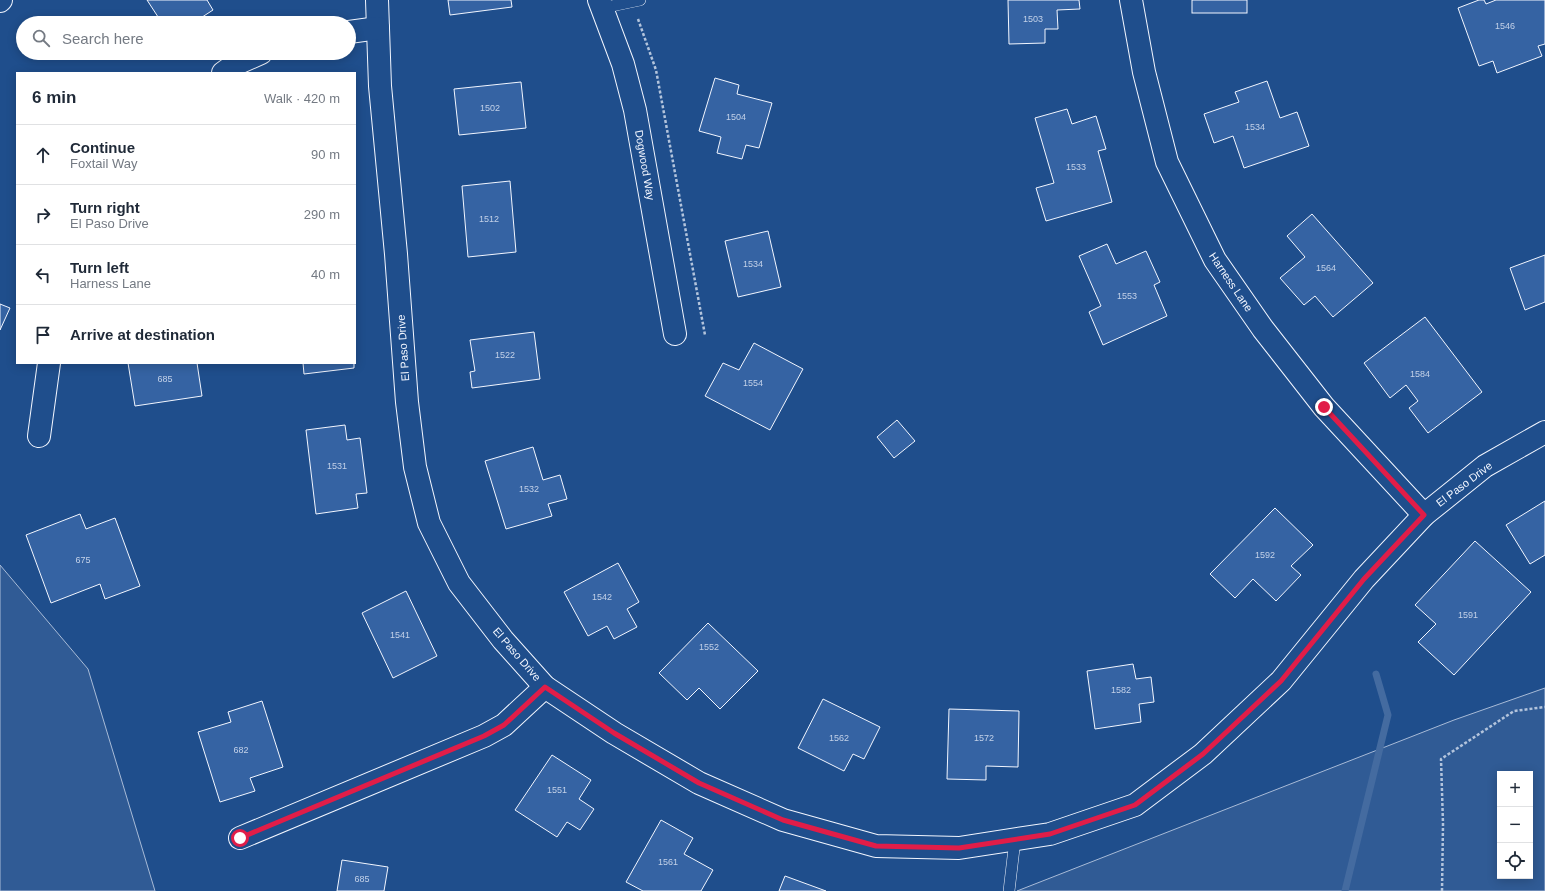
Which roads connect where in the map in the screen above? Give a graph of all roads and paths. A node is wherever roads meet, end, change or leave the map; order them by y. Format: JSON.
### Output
{"nodes":[{"id":1,"x":377,"y":0,"type":"edge"},
{"id":2,"x":1131,"y":0,"type":"edge"},
{"id":3,"x":635,"y":1,"type":"edge"},
{"id":4,"x":601,"y":4,"type":"edge"},
{"id":5,"x":378,"y":28,"type":"junction"},
{"id":6,"x":356,"y":31,"type":"edge"},
{"id":7,"x":245,"y":60,"type":"edge"},
{"id":8,"x":224,"y":72,"type":"edge"},
{"id":9,"x":675,"y":334,"type":"dead end"},
{"id":10,"x":705,"y":335,"type":"dead end"},
{"id":11,"x":49,"y":364,"type":"edge"},
{"id":12,"x":1545,"y":432,"type":"edge"},
{"id":13,"x":39,"y":436,"type":"dead end"},
{"id":14,"x":1424,"y":515,"type":"junction"},
{"id":15,"x":545,"y":687,"type":"junction"},
{"id":16,"x":1545,"y":707,"type":"edge"},
{"id":17,"x":240,"y":838,"type":"dead end"},
{"id":18,"x":1015,"y":840,"type":"junction"},
{"id":19,"x":1009,"y":891,"type":"edge"},
{"id":20,"x":1442,"y":891,"type":"edge"}],
"edges":[{"from":1,"to":5,"type":"street","name":"El Paso Drive"},
{"from":2,"to":14,"type":"street","name":"Harness Lane"},
{"from":3,"to":4,"type":"lane"},
{"from":3,"to":10,"type":"path"},
{"from":4,"to":9,"type":"street","name":"Dogwood Way"},
{"from":5,"to":6,"type":"street"},
{"from":5,"to":15,"type":"street","name":"El Paso Drive"},
{"from":7,"to":8,"type":"street"},
{"from":11,"to":13,"type":"street"},
{"from":12,"to":14,"type":"street","name":"El Paso Drive"},
{"from":14,"to":18,"type":"street","name":"El Paso Drive"},
{"from":15,"to":17,"type":"street"},
{"from":15,"to":18,"type":"street","name":"El Paso Drive"},
{"from":16,"to":20,"type":"path"},
{"from":18,"to":19,"type":"lane"}]}
